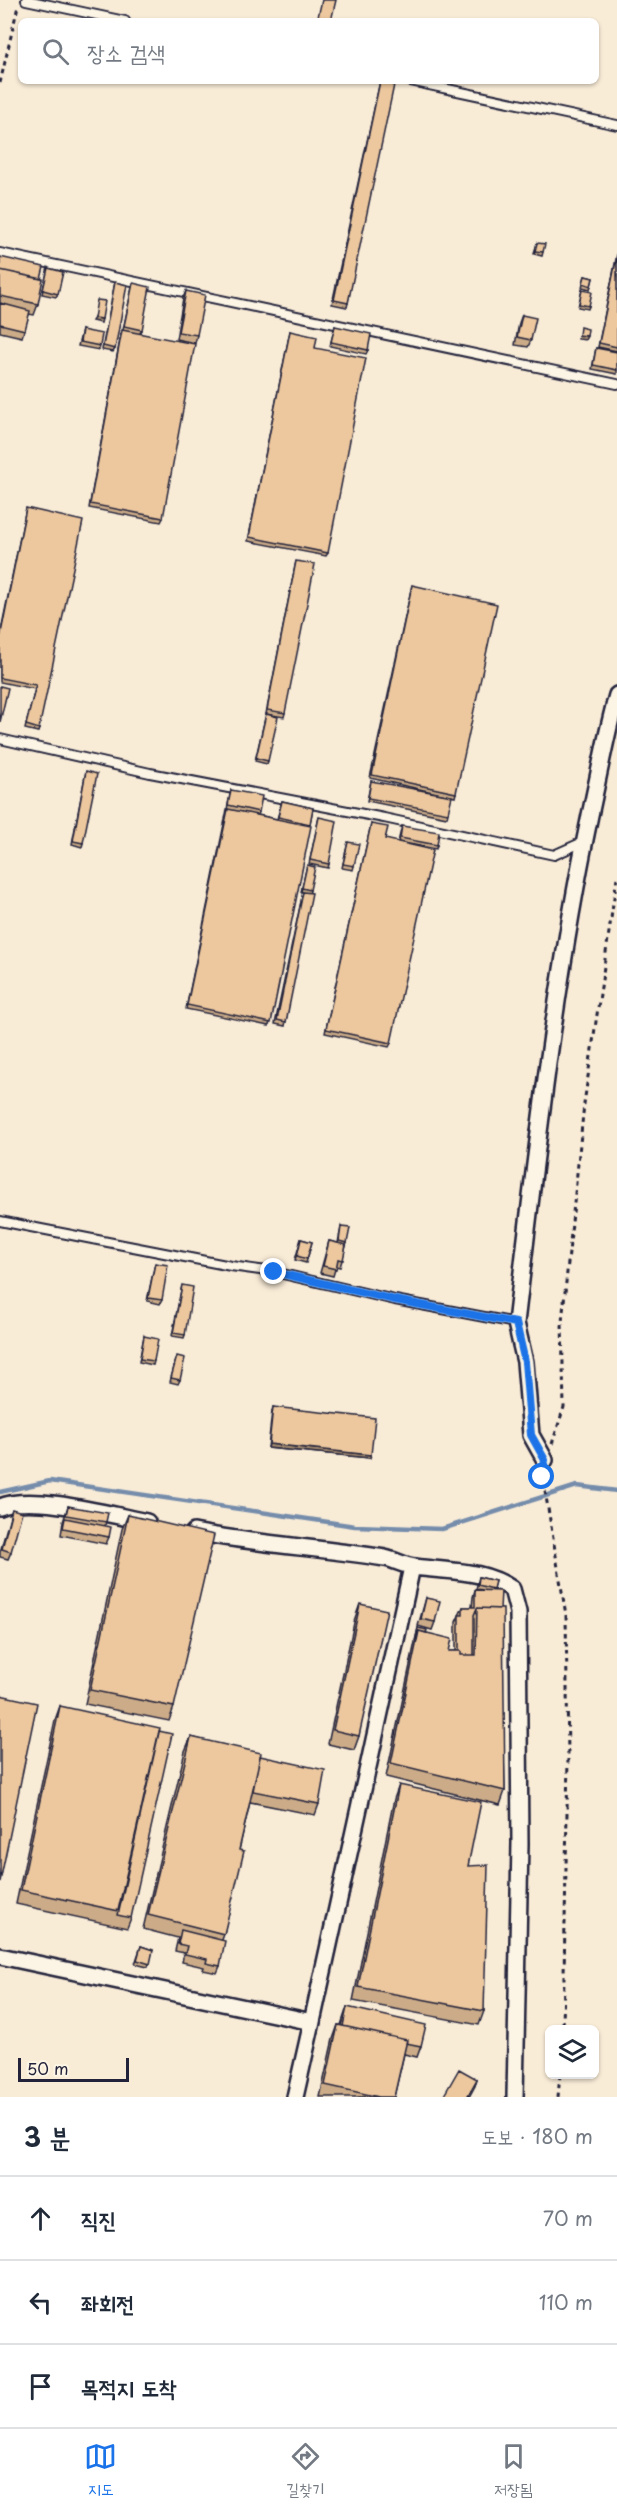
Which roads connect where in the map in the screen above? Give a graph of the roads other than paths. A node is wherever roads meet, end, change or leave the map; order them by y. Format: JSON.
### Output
{"nodes":[{"id":1,"x":26,"y":0,"type":"edge"},
{"id":2,"x":111,"y":18,"type":"edge"},
{"id":3,"x":424,"y":84,"type":"edge"},
{"id":4,"x":617,"y":125,"type":"edge"},
{"id":5,"x":0,"y":253,"type":"edge"},
{"id":6,"x":617,"y":384,"type":"edge"},
{"id":7,"x":617,"y":695,"type":"edge"},
{"id":8,"x":0,"y":739,"type":"edge"},
{"id":9,"x":585,"y":841,"type":"junction"},
{"id":10,"x":0,"y":1221,"type":"edge"},
{"id":11,"x":516,"y":1323,"type":"junction"},
{"id":12,"x":545,"y":1460,"type":"road end"},
{"id":13,"x":0,"y":1507,"type":"edge"},
{"id":14,"x":412,"y":1567,"type":"junction"},
{"id":15,"x":0,"y":1956,"type":"edge"},
{"id":16,"x":312,"y":2022,"type":"junction"},
{"id":17,"x":295,"y":2097,"type":"edge"},
{"id":18,"x":515,"y":2097,"type":"edge"}],
"edges":[{"from":1,"to":2,"type":"lane"},
{"from":3,"to":4,"type":"lane"},
{"from":5,"to":6,"type":"lane"},
{"from":7,"to":9,"type":"street"},
{"from":8,"to":9,"type":"lane"},
{"from":9,"to":11,"type":"street"},
{"from":10,"to":11,"type":"lane"},
{"from":11,"to":12,"type":"street"},
{"from":13,"to":14,"type":"street"},
{"from":14,"to":16,"type":"street"},
{"from":14,"to":18,"type":"street"},
{"from":15,"to":16,"type":"street"},
{"from":16,"to":17,"type":"street"}]}
